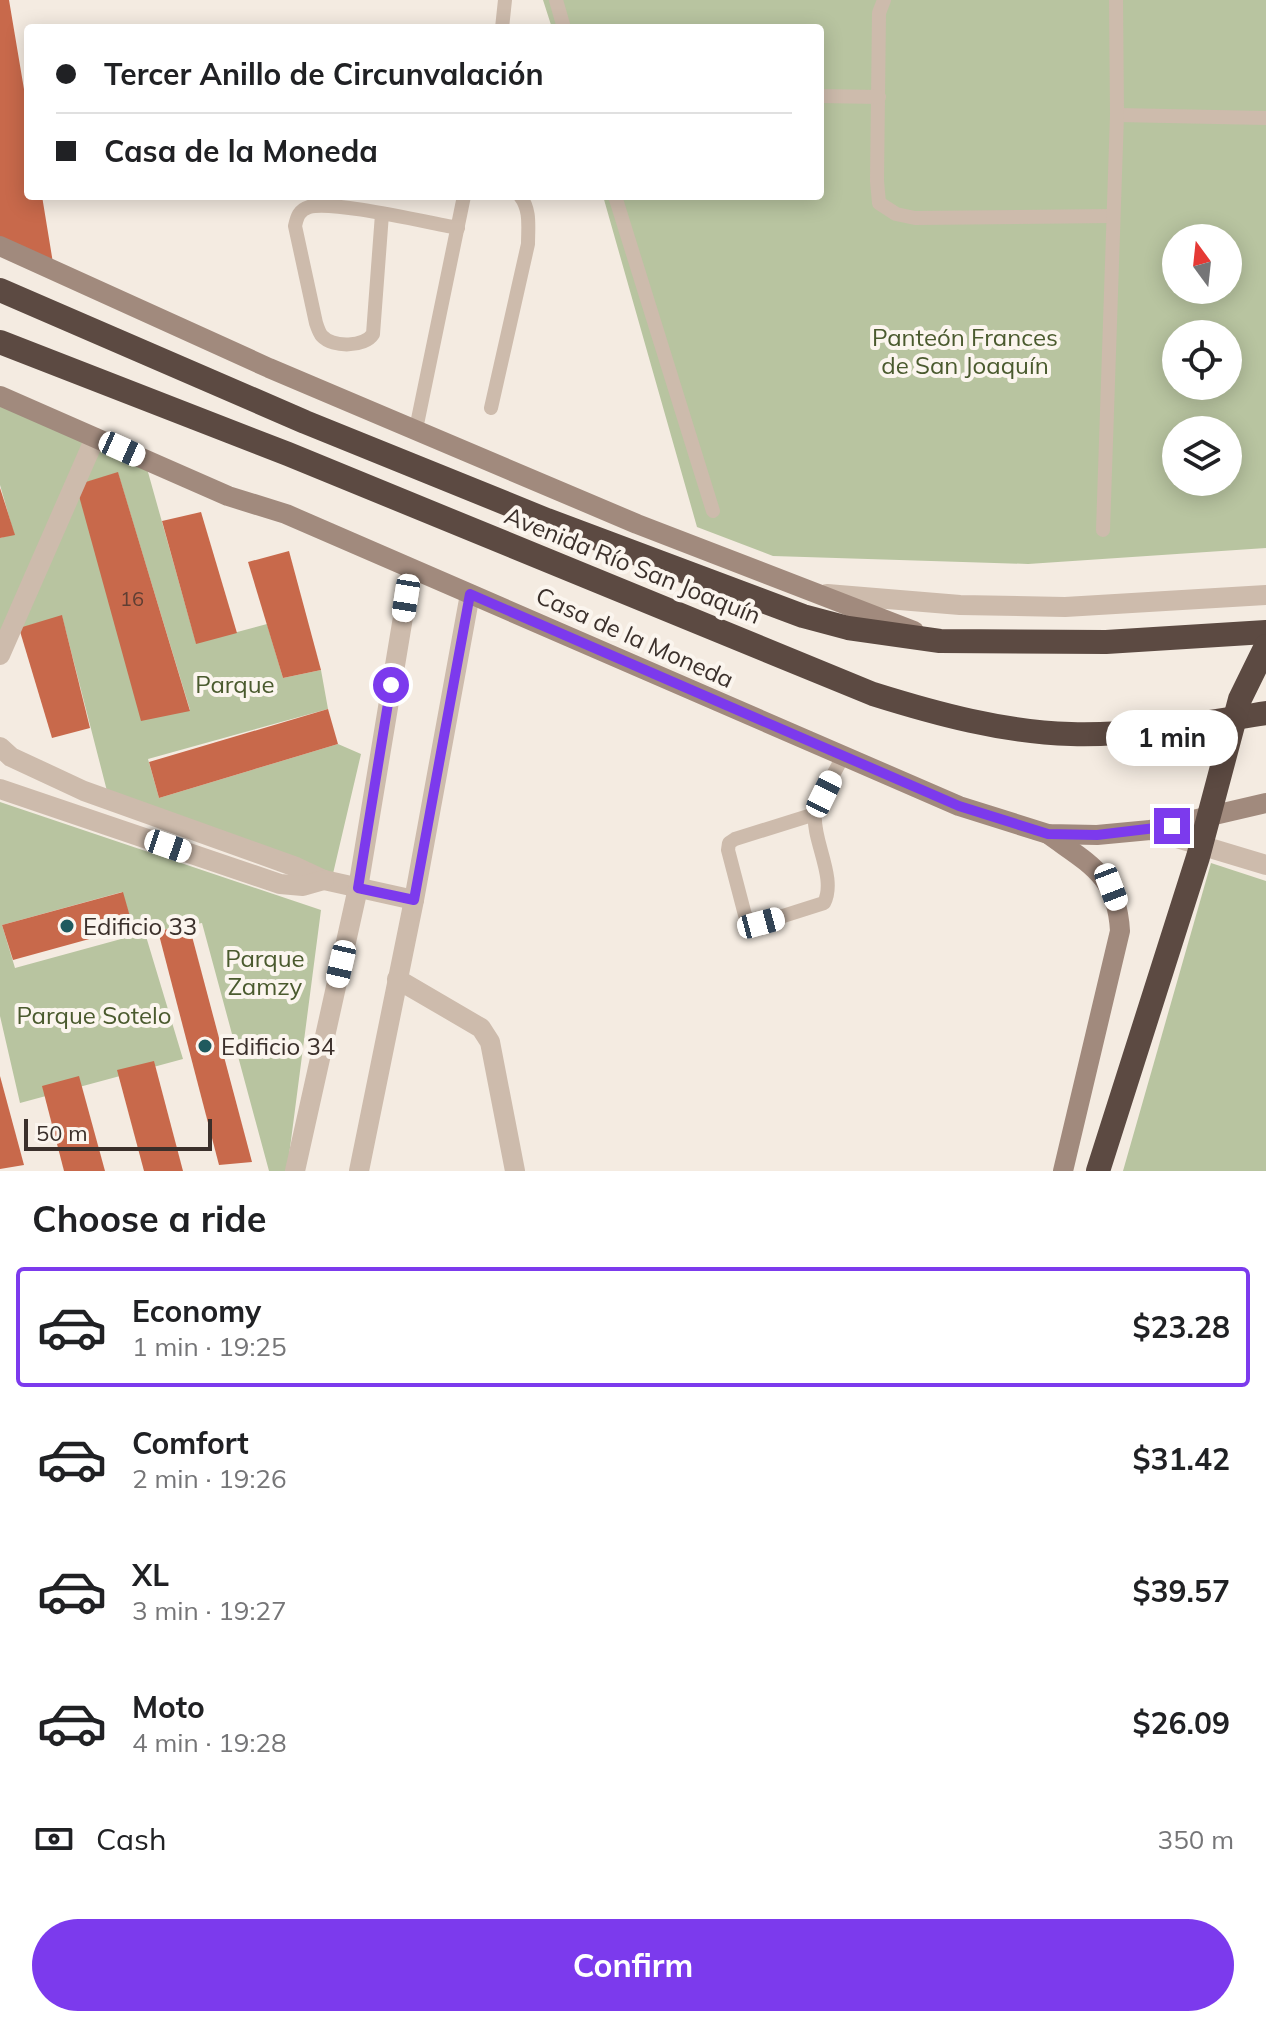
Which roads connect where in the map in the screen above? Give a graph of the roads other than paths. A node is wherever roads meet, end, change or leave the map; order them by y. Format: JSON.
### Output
{"nodes":[{"id":1,"x":505,"y":0,"type":"edge"},
{"id":2,"x":556,"y":0,"type":"edge"},
{"id":3,"x":884,"y":0,"type":"edge"},
{"id":4,"x":1116,"y":0,"type":"edge"},
{"id":5,"x":502,"y":24,"type":"edge"},
{"id":6,"x":563,"y":24,"type":"edge"},
{"id":7,"x":824,"y":96,"type":"edge"},
{"id":8,"x":879,"y":97,"type":"junction"},
{"id":9,"x":1117,"y":115,"type":"junction"},
{"id":10,"x":1266,"y":118,"type":"edge"},
{"id":11,"x":463,"y":200,"type":"edge"},
{"id":12,"x":523,"y":200,"type":"edge"},
{"id":13,"x":616,"y":200,"type":"edge"},
{"id":14,"x":382,"y":214,"type":"junction"},
{"id":15,"x":1113,"y":216,"type":"junction"},
{"id":16,"x":458,"y":228,"type":"junction"},
{"id":17,"x":0,"y":246,"type":"edge"},
{"id":18,"x":0,"y":290,"type":"edge"},
{"id":19,"x":0,"y":342,"type":"edge"},
{"id":20,"x":0,"y":396,"type":"edge"},
{"id":21,"x":491,"y":408,"type":"dead end"},
{"id":22,"x":416,"y":429,"type":"junction"},
{"id":23,"x":95,"y":438,"type":"junction"},
{"id":24,"x":713,"y":511,"type":"dead end"},
{"id":25,"x":1103,"y":530,"type":"dead end"},
{"id":26,"x":411,"y":569,"type":"junction"},
{"id":27,"x":810,"y":593,"type":"junction"},
{"id":28,"x":470,"y":594,"type":"junction"},
{"id":29,"x":1266,"y":595,"type":"edge"},
{"id":30,"x":1266,"y":632,"type":"edge"},
{"id":31,"x":940,"y":641,"type":"junction"},
{"id":32,"x":1266,"y":646,"type":"edge"},
{"id":33,"x":0,"y":655,"type":"edge"},
{"id":34,"x":1266,"y":713,"type":"edge"},
{"id":35,"x":0,"y":747,"type":"edge"},
{"id":36,"x":843,"y":756,"type":"junction"},
{"id":37,"x":0,"y":789,"type":"edge"},
{"id":38,"x":1266,"y":803,"type":"edge"},
{"id":39,"x":815,"y":814,"type":"junction"},
{"id":40,"x":1150,"y":830,"type":"junction"},
{"id":41,"x":1048,"y":834,"type":"junction"},
{"id":42,"x":1266,"y":865,"type":"edge"},
{"id":43,"x":324,"y":880,"type":"junction"},
{"id":44,"x":358,"y":888,"type":"junction"},
{"id":45,"x":414,"y":900,"type":"junction"},
{"id":46,"x":397,"y":979,"type":"junction"},
{"id":47,"x":295,"y":1171,"type":"edge"},
{"id":48,"x":359,"y":1171,"type":"edge"},
{"id":49,"x":515,"y":1171,"type":"edge"},
{"id":50,"x":1063,"y":1171,"type":"edge"},
{"id":51,"x":1098,"y":1171,"type":"edge"}],
"edges":[{"from":1,"to":5,"type":"lane"},
{"from":2,"to":6,"type":"lane"},
{"from":3,"to":8,"type":"lane"},
{"from":4,"to":9,"type":"lane"},
{"from":7,"to":8,"type":"lane"},
{"from":8,"to":15,"type":"lane"},
{"from":9,"to":10,"type":"lane"},
{"from":9,"to":15,"type":"lane"},
{"from":11,"to":16,"type":"lane"},
{"from":12,"to":21,"type":"lane"},
{"from":13,"to":24,"type":"lane"},
{"from":14,"to":14,"type":"lane"},
{"from":14,"to":16,"type":"lane"},
{"from":15,"to":25,"type":"lane"},
{"from":16,"to":22,"type":"lane"},
{"from":17,"to":22,"type":"main road"},
{"from":18,"to":31,"type":"highway","name":"Avenida Río San Joaquín"},
{"from":19,"to":34,"type":"highway","name":"Avenida Río San Joaquín"},
{"from":20,"to":23,"type":"main road","name":"Casa de la Moneda"},
{"from":22,"to":27,"type":"main road"},
{"from":23,"to":26,"type":"main road","name":"Casa de la Moneda"},
{"from":23,"to":33,"type":"street"},
{"from":26,"to":28,"type":"main road","name":"Casa de la Moneda"},
{"from":26,"to":44,"type":"street"},
{"from":27,"to":29,"type":"street"},
{"from":27,"to":31,"type":"main road"},
{"from":28,"to":36,"type":"main road","name":"Casa de la Moneda"},
{"from":28,"to":45,"type":"street"},
{"from":30,"to":31,"type":"highway","name":"Avenida Río San Joaquín"},
{"from":32,"to":51,"type":"highway","bridge":true},
{"from":35,"to":43,"type":"street"},
{"from":36,"to":39,"type":"lane"},
{"from":36,"to":41,"type":"main road","name":"Casa de la Moneda"},
{"from":37,"to":43,"type":"street"},
{"from":38,"to":40,"type":"main road","name":"Casa de la Moneda"},
{"from":39,"to":39,"type":"lane"},
{"from":40,"to":41,"type":"main road","name":"Casa de la Moneda"},
{"from":40,"to":42,"type":"street"},
{"from":41,"to":50,"type":"main road"},
{"from":43,"to":44,"type":"street"},
{"from":44,"to":45,"type":"street"},
{"from":44,"to":47,"type":"street"},
{"from":45,"to":46,"type":"street"},
{"from":46,"to":48,"type":"street"},
{"from":46,"to":49,"type":"street"}]}
